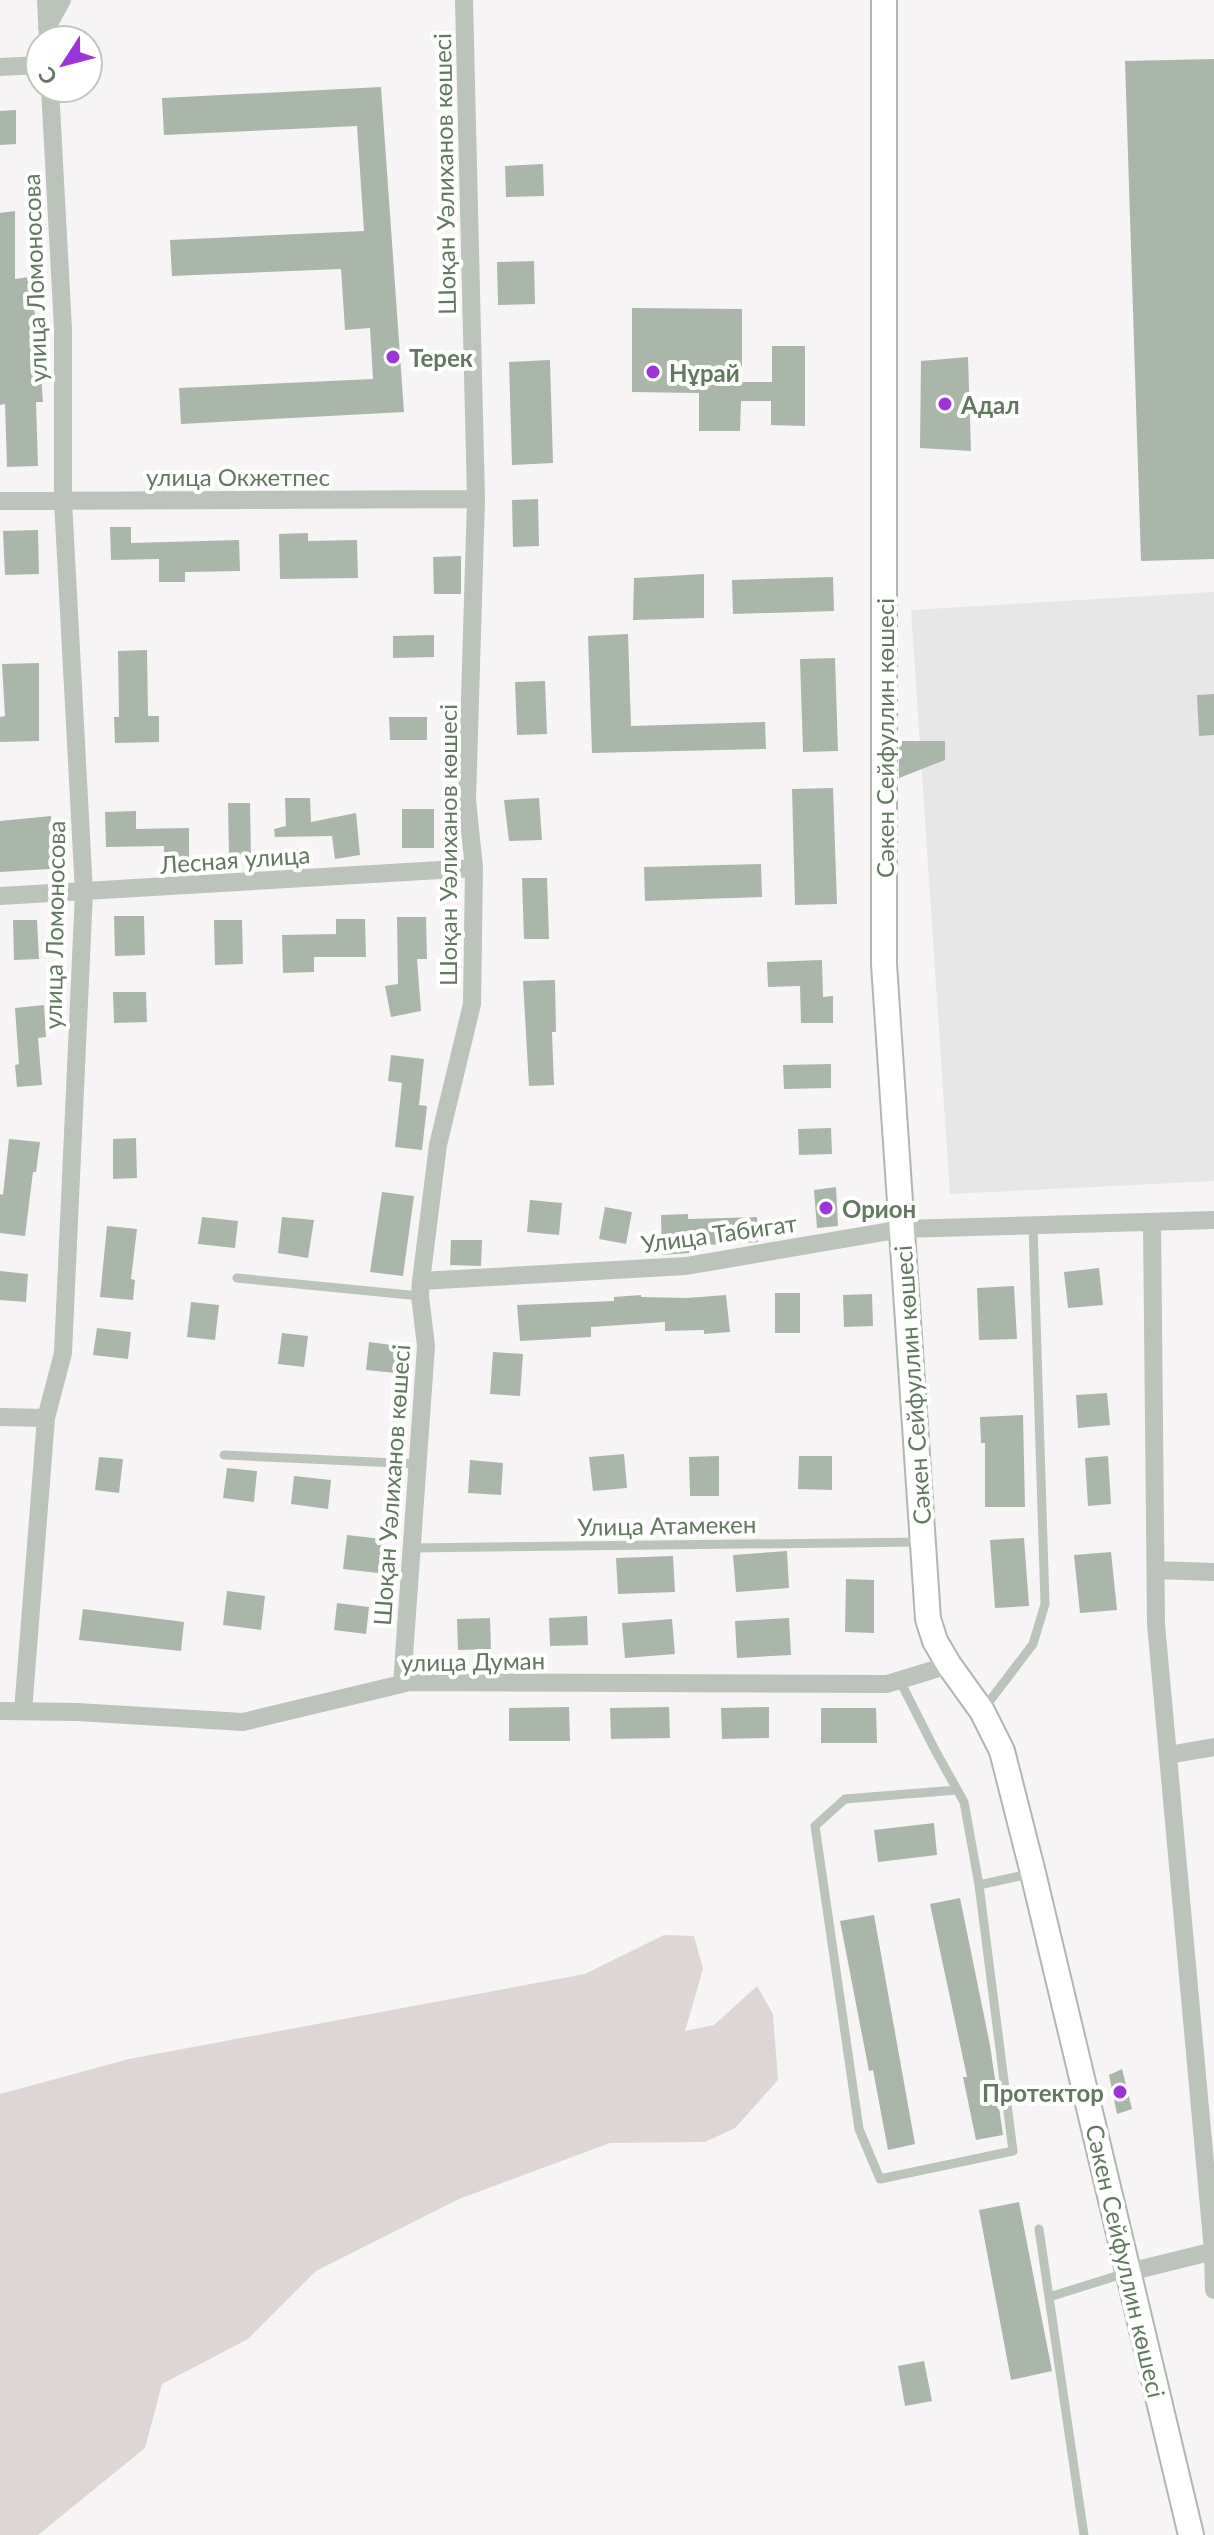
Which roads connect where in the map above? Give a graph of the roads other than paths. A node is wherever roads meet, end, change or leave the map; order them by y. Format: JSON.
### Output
{"nodes":[{"id":1,"x":46,"y":0,"type":"edge"},
{"id":2,"x":62,"y":0,"type":"edge"},
{"id":3,"x":464,"y":0,"type":"edge"},
{"id":4,"x":884,"y":0,"type":"edge"},
{"id":5,"x":47,"y":24,"type":"edge"},
{"id":6,"x":51,"y":24,"type":"edge"},
{"id":7,"x":24,"y":66,"type":"edge"},
{"id":8,"x":0,"y":67,"type":"edge"},
{"id":9,"x":51,"y":104,"type":"edge"},
{"id":10,"x":476,"y":499,"type":"junction"},
{"id":11,"x":0,"y":501,"type":"edge"},
{"id":12,"x":63,"y":501,"type":"junction"},
{"id":13,"x":474,"y":868,"type":"junction"},
{"id":14,"x":84,"y":892,"type":"junction"},
{"id":15,"x":0,"y":896,"type":"edge"},
{"id":16,"x":1214,"y":1220,"type":"edge"},
{"id":17,"x":1152,"y":1222,"type":"junction"},
{"id":18,"x":1033,"y":1225,"type":"junction"},
{"id":19,"x":902,"y":1229,"type":"junction"},
{"id":20,"x":237,"y":1278,"type":"dead end"},
{"id":21,"x":421,"y":1288,"type":"junction"},
{"id":22,"x":0,"y":1417,"type":"edge"},
{"id":23,"x":46,"y":1418,"type":"junction"},
{"id":24,"x":224,"y":1455,"type":"dead end"},
{"id":25,"x":418,"y":1464,"type":"junction"},
{"id":26,"x":923,"y":1542,"type":"junction"},
{"id":27,"x":411,"y":1548,"type":"junction"},
{"id":28,"x":1156,"y":1570,"type":"junction"},
{"id":29,"x":1214,"y":1572,"type":"edge"},
{"id":30,"x":949,"y":1665,"type":"junction"},
{"id":31,"x":900,"y":1681,"type":"junction"},
{"id":32,"x":402,"y":1684,"type":"junction"},
{"id":33,"x":0,"y":1711,"type":"edge"},
{"id":34,"x":23,"y":1711,"type":"junction"},
{"id":35,"x":982,"y":1711,"type":"junction"},
{"id":36,"x":1214,"y":1747,"type":"edge"},
{"id":37,"x":1168,"y":1755,"type":"junction"},
{"id":38,"x":957,"y":1790,"type":"junction"},
{"id":39,"x":1033,"y":1873,"type":"junction"},
{"id":40,"x":979,"y":1885,"type":"junction"},
{"id":41,"x":1039,"y":2229,"type":"dead end"},
{"id":42,"x":1214,"y":2251,"type":"edge"},
{"id":43,"x":1129,"y":2272,"type":"junction"},
{"id":44,"x":1214,"y":2290,"type":"edge"},
{"id":45,"x":1049,"y":2297,"type":"junction"},
{"id":46,"x":1084,"y":2535,"type":"edge"},
{"id":47,"x":1191,"y":2535,"type":"edge"}],
"edges":[{"from":1,"to":5,"type":"street"},
{"from":2,"to":6,"type":"street"},
{"from":3,"to":10,"type":"street","name":"Шоқан Уәлиханов көшесі"},
{"from":4,"to":19,"type":"street","name":"Сәкен Сейфуллин көшесі"},
{"from":7,"to":8,"type":"street"},
{"from":9,"to":12,"type":"street","name":"улица Ломоносова"},
{"from":10,"to":12,"type":"street","name":"улица Окжетпес"},
{"from":10,"to":13,"type":"street","name":"Шоқан Уәлиханов көшесі"},
{"from":11,"to":12,"type":"street","name":"улица Окжетпес"},
{"from":12,"to":14,"type":"street","name":"улица Ломоносова"},
{"from":13,"to":14,"type":"street","name":"Лесная улица"},
{"from":13,"to":21,"type":"street","name":"Шоқан Уәлиханов көшесі"},
{"from":14,"to":15,"type":"street","name":"Лесная улица"},
{"from":14,"to":23,"type":"street","name":"улица Ломоносова"},
{"from":16,"to":17,"type":"street","name":"Улица Табигат"},
{"from":17,"to":18,"type":"street","name":"Улица Табигат"},
{"from":17,"to":28,"type":"street"},
{"from":18,"to":19,"type":"street","name":"Улица Табигат"},
{"from":18,"to":35,"type":"lane"},
{"from":19,"to":21,"type":"street","name":"Улица Табигат"},
{"from":19,"to":26,"type":"street","name":"Сәкен Сейфуллин көшесі"},
{"from":20,"to":21,"type":"lane"},
{"from":21,"to":25,"type":"street","name":"Шоқан Уәлиханов көшесі"},
{"from":22,"to":23,"type":"street"},
{"from":23,"to":34,"type":"street","name":"улица Ломоносова"},
{"from":24,"to":25,"type":"lane"},
{"from":25,"to":27,"type":"street","name":"Шоқан Уәлиханов көшесі"},
{"from":26,"to":27,"type":"lane","name":"Улица Атамекен"},
{"from":26,"to":30,"type":"street","name":"Сәкен Сейфуллин көшесі"},
{"from":27,"to":32,"type":"street","name":"Шоқан Уәлиханов көшесі"},
{"from":28,"to":29,"type":"street"},
{"from":28,"to":37,"type":"street"},
{"from":30,"to":31,"type":"street","name":"улица Думан"},
{"from":30,"to":35,"type":"street","name":"Сәкен Сейфуллин көшесі"},
{"from":31,"to":32,"type":"street","name":"улица Думан"},
{"from":31,"to":38,"type":"lane"},
{"from":32,"to":34,"type":"street","name":"улица Думан"},
{"from":33,"to":34,"type":"street","name":"улица Думан"},
{"from":35,"to":39,"type":"street","name":"Сәкен Сейфуллин көшесі"},
{"from":36,"to":37,"type":"street"},
{"from":37,"to":42,"type":"street"},
{"from":38,"to":40,"type":"lane"},
{"from":38,"to":40,"type":"lane"},
{"from":39,"to":40,"type":"lane"},
{"from":39,"to":43,"type":"street","name":"Сәкен Сейфуллин көшесі"},
{"from":41,"to":45,"type":"lane"},
{"from":42,"to":43,"type":"street"},
{"from":42,"to":44,"type":"street"},
{"from":43,"to":45,"type":"lane"},
{"from":43,"to":47,"type":"street","name":"Сәкен Сейфуллин көшесі"},
{"from":45,"to":46,"type":"lane"}]}
